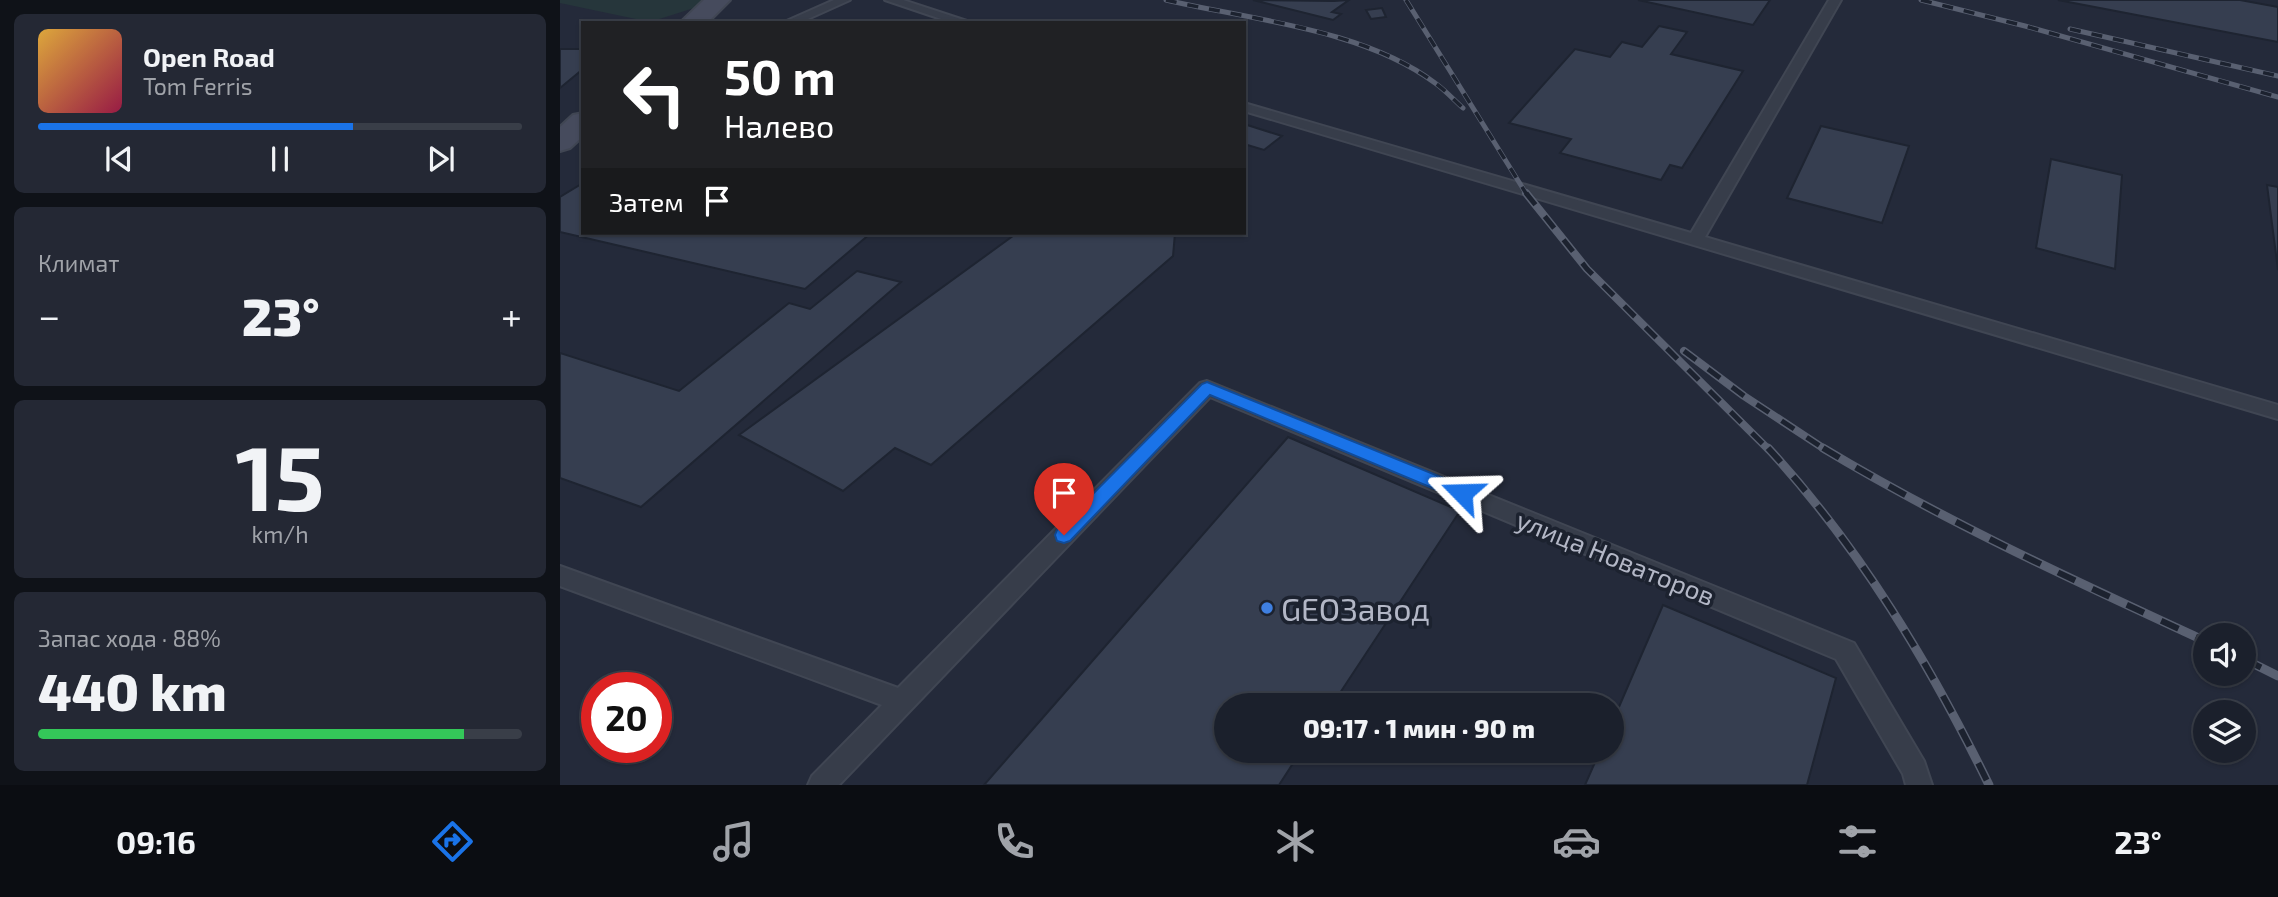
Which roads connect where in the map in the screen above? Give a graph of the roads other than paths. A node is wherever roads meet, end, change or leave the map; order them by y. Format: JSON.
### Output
{"nodes":[{"id":1,"x":718,"y":0,"type":"edge"},
{"id":2,"x":844,"y":0,"type":"edge"},
{"id":3,"x":891,"y":0,"type":"edge"},
{"id":4,"x":1835,"y":0,"type":"edge"},
{"id":5,"x":694,"y":21,"type":"edge"},
{"id":6,"x":793,"y":21,"type":"edge"},
{"id":7,"x":960,"y":21,"type":"edge"},
{"id":8,"x":1246,"y":108,"type":"edge"},
{"id":9,"x":581,"y":123,"type":"edge"},
{"id":10,"x":1333,"y":133,"type":"joint"},
{"id":11,"x":560,"y":142,"type":"edge"},
{"id":12,"x":1695,"y":241,"type":"junction"},
{"id":13,"x":2278,"y":412,"type":"edge"},
{"id":14,"x":560,"y":576,"type":"edge"},
{"id":15,"x":902,"y":701,"type":"junction"},
{"id":16,"x":821,"y":785,"type":"edge"},
{"id":17,"x":1919,"y":785,"type":"edge"}],
"edges":[{"from":1,"to":5,"type":"street"},
{"from":2,"to":6,"type":"lane"},
{"from":3,"to":7,"type":"lane"},
{"from":4,"to":12,"type":"lane"},
{"from":8,"to":10,"type":"lane"},
{"from":9,"to":11,"type":"street"},
{"from":10,"to":12,"type":"lane"},
{"from":12,"to":13,"type":"lane"},
{"from":14,"to":15,"type":"lane"},
{"from":15,"to":16,"type":"lane"},
{"from":15,"to":17,"type":"lane","name":"улица Новаторов"}]}
